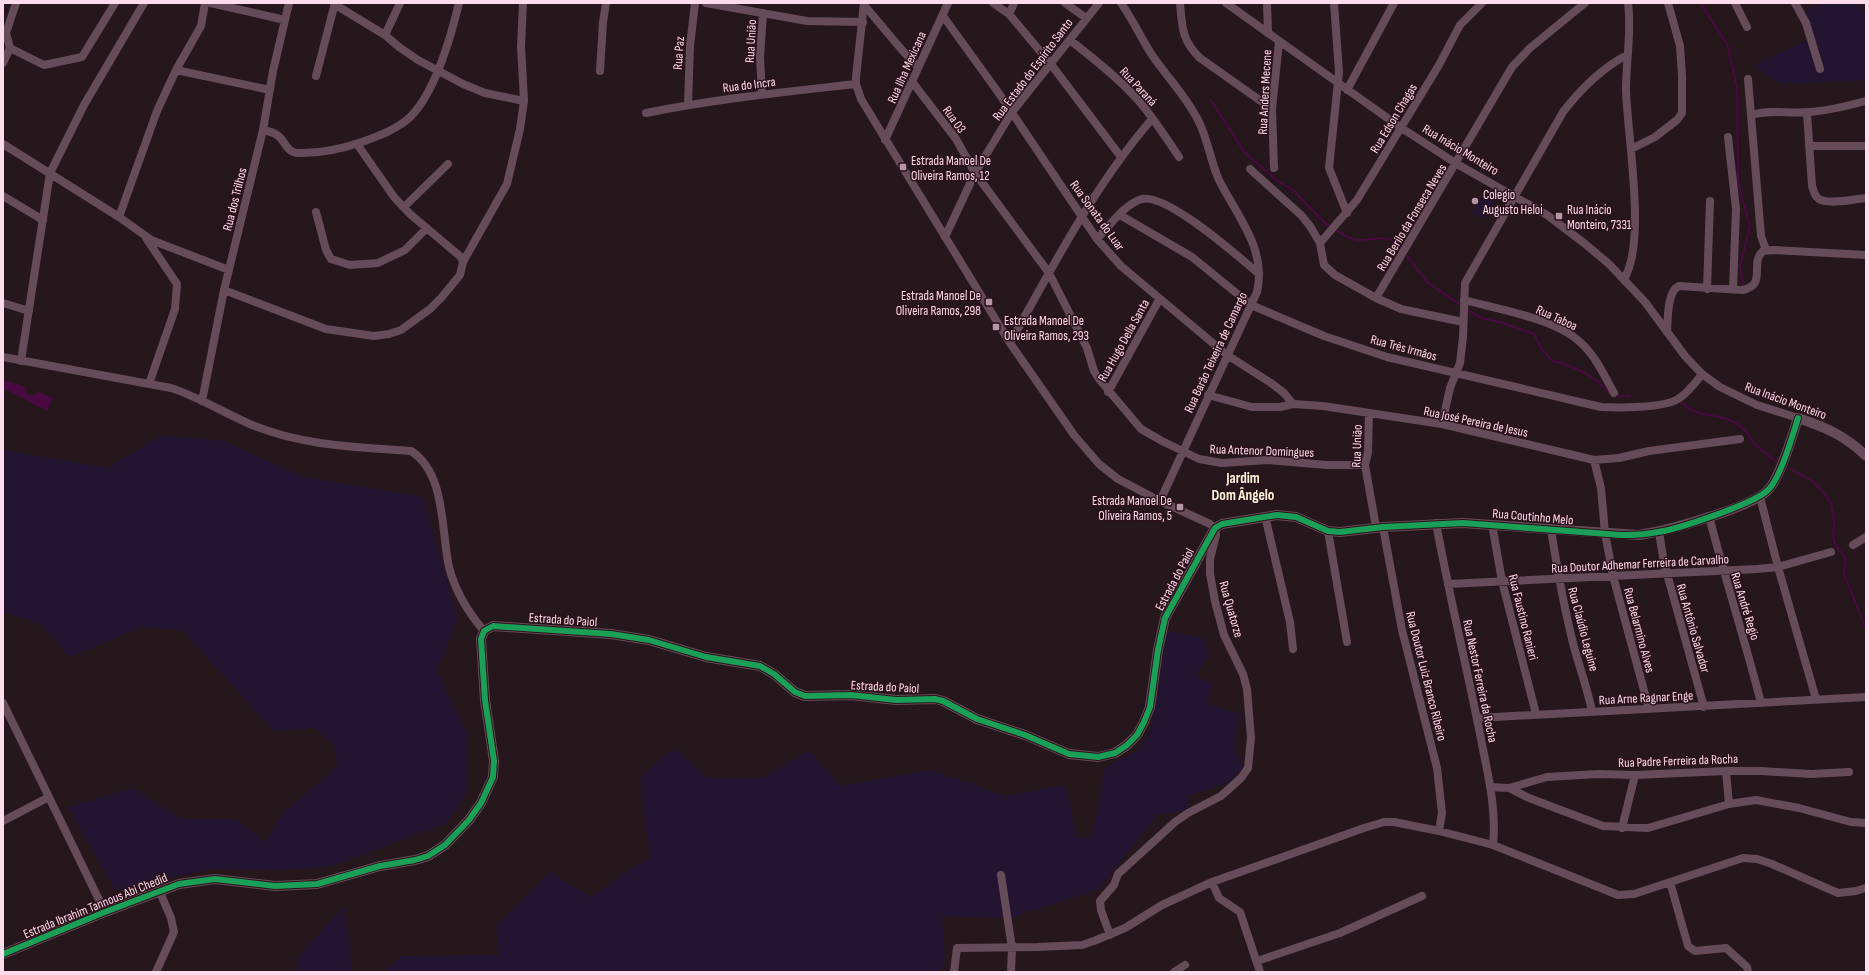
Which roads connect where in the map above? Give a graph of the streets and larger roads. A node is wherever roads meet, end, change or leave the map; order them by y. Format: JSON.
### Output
{"nodes":[{"id":1,"x":16,"y":3,"type":"edge"},
{"id":2,"x":115,"y":3,"type":"edge"},
{"id":3,"x":144,"y":3,"type":"edge"},
{"id":4,"x":205,"y":3,"type":"edge"},
{"id":5,"x":211,"y":3,"type":"edge"},
{"id":6,"x":289,"y":3,"type":"edge"},
{"id":7,"x":400,"y":3,"type":"edge"},
{"id":8,"x":459,"y":3,"type":"edge"},
{"id":9,"x":523,"y":3,"type":"edge"},
{"id":10,"x":606,"y":3,"type":"edge"},
{"id":11,"x":694,"y":3,"type":"edge"},
{"id":12,"x":706,"y":3,"type":"edge"},
{"id":13,"x":948,"y":3,"type":"edge"},
{"id":14,"x":992,"y":3,"type":"edge"},
{"id":15,"x":1014,"y":3,"type":"edge"},
{"id":16,"x":1065,"y":3,"type":"edge"},
{"id":17,"x":1099,"y":3,"type":"edge"},
{"id":18,"x":1121,"y":3,"type":"edge"},
{"id":19,"x":1180,"y":3,"type":"edge"},
{"id":20,"x":1226,"y":3,"type":"edge"},
{"id":21,"x":1267,"y":3,"type":"edge"},
{"id":22,"x":1334,"y":3,"type":"edge"},
{"id":23,"x":1394,"y":3,"type":"edge"},
{"id":24,"x":1482,"y":3,"type":"edge"},
{"id":25,"x":1586,"y":3,"type":"edge"},
{"id":26,"x":1628,"y":3,"type":"edge"},
{"id":27,"x":1668,"y":3,"type":"edge"},
{"id":28,"x":1735,"y":3,"type":"edge"},
{"id":29,"x":1795,"y":3,"type":"edge"},
{"id":30,"x":334,"y":4,"type":"edge"},
{"id":31,"x":864,"y":4,"type":"edge"},
{"id":32,"x":763,"y":13,"type":"junction"},
{"id":33,"x":1009,"y":14,"type":"junction"},
{"id":34,"x":942,"y":16,"type":"junction"},
{"id":35,"x":1086,"y":18,"type":"junction"},
{"id":36,"x":285,"y":20,"type":"junction"},
{"id":37,"x":862,"y":22,"type":"junction"},
{"id":38,"x":1747,"y":27,"type":"dead end"},
{"id":39,"x":1268,"y":33,"type":"junction"},
{"id":40,"x":385,"y":34,"type":"junction"},
{"id":41,"x":1070,"y":40,"type":"junction"},
{"id":42,"x":1279,"y":42,"type":"junction"},
{"id":43,"x":10,"y":48,"type":"junction"},
{"id":44,"x":1627,"y":55,"type":"junction"},
{"id":45,"x":3,"y":62,"type":"edge"},
{"id":46,"x":1050,"y":63,"type":"junction"},
{"id":47,"x":918,"y":67,"type":"junction"},
{"id":48,"x":1820,"y":69,"type":"dead end"},
{"id":49,"x":176,"y":70,"type":"junction"},
{"id":50,"x":437,"y":71,"type":"junction"},
{"id":51,"x":600,"y":71,"type":"dead end"},
{"id":52,"x":316,"y":76,"type":"dead end"},
{"id":53,"x":1748,"y":79,"type":"dead end"},
{"id":54,"x":913,"y":83,"type":"junction"},
{"id":55,"x":856,"y":84,"type":"junction"},
{"id":56,"x":1338,"y":84,"type":"junction"},
{"id":57,"x":270,"y":90,"type":"junction"},
{"id":58,"x":1347,"y":90,"type":"junction"},
{"id":59,"x":762,"y":94,"type":"junction"},
{"id":60,"x":1866,"y":100,"type":"edge"},
{"id":61,"x":524,"y":101,"type":"junction"},
{"id":62,"x":688,"y":104,"type":"junction"},
{"id":63,"x":1272,"y":109,"type":"junction"},
{"id":64,"x":1012,"y":112,"type":"junction"},
{"id":65,"x":646,"y":113,"type":"dead end"},
{"id":66,"x":1808,"y":113,"type":"junction"},
{"id":67,"x":1751,"y":115,"type":"junction"},
{"id":68,"x":1152,"y":119,"type":"junction"},
{"id":69,"x":1400,"y":127,"type":"junction"},
{"id":70,"x":263,"y":130,"type":"junction"},
{"id":71,"x":1728,"y":137,"type":"dead end"},
{"id":72,"x":885,"y":140,"type":"junction"},
{"id":73,"x":3,"y":144,"type":"edge"},
{"id":74,"x":357,"y":144,"type":"junction"},
{"id":75,"x":1810,"y":146,"type":"junction"},
{"id":76,"x":1866,"y":146,"type":"edge"},
{"id":77,"x":1631,"y":148,"type":"junction"},
{"id":78,"x":1121,"y":157,"type":"junction"},
{"id":79,"x":1179,"y":157,"type":"dead end"},
{"id":80,"x":448,"y":164,"type":"dead end"},
{"id":81,"x":1457,"y":164,"type":"junction"},
{"id":82,"x":1274,"y":168,"type":"dead end"},
{"id":83,"x":1250,"y":169,"type":"dead end"},
{"id":84,"x":975,"y":172,"type":"junction"},
{"id":85,"x":50,"y":173,"type":"junction"},
{"id":86,"x":3,"y":196,"type":"edge"},
{"id":87,"x":1515,"y":197,"type":"junction"},
{"id":88,"x":1866,"y":198,"type":"edge"},
{"id":89,"x":1710,"y":200,"type":"dead end"},
{"id":90,"x":404,"y":207,"type":"junction"},
{"id":91,"x":316,"y":212,"type":"dead end"},
{"id":92,"x":1347,"y":213,"type":"junction"},
{"id":93,"x":1120,"y":215,"type":"junction"},
{"id":94,"x":119,"y":217,"type":"junction"},
{"id":95,"x":1081,"y":217,"type":"junction"},
{"id":96,"x":43,"y":220,"type":"junction"},
{"id":97,"x":427,"y":228,"type":"junction"},
{"id":98,"x":945,"y":237,"type":"junction"},
{"id":99,"x":150,"y":239,"type":"junction"},
{"id":100,"x":1097,"y":239,"type":"junction"},
{"id":101,"x":1320,"y":243,"type":"junction"},
{"id":102,"x":1766,"y":250,"type":"junction"},
{"id":103,"x":1866,"y":255,"type":"edge"},
{"id":104,"x":463,"y":262,"type":"junction"},
{"id":105,"x":229,"y":270,"type":"junction"},
{"id":106,"x":1049,"y":273,"type":"junction"},
{"id":107,"x":1259,"y":274,"type":"junction"},
{"id":108,"x":1624,"y":279,"type":"junction"},
{"id":109,"x":1707,"y":289,"type":"junction"},
{"id":110,"x":1733,"y":289,"type":"junction"},
{"id":111,"x":224,"y":290,"type":"junction"},
{"id":112,"x":1376,"y":298,"type":"junction"},
{"id":113,"x":1159,"y":300,"type":"junction"},
{"id":114,"x":1464,"y":302,"type":"junction"},
{"id":115,"x":3,"y":303,"type":"edge"},
{"id":116,"x":1251,"y":305,"type":"junction"},
{"id":117,"x":29,"y":311,"type":"junction"},
{"id":118,"x":1463,"y":321,"type":"junction"},
{"id":119,"x":1667,"y":332,"type":"junction"},
{"id":120,"x":1010,"y":343,"type":"junction"},
{"id":121,"x":1227,"y":355,"type":"junction"},
{"id":122,"x":3,"y":357,"type":"edge"},
{"id":123,"x":21,"y":361,"type":"junction"},
{"id":124,"x":1455,"y":373,"type":"junction"},
{"id":125,"x":1702,"y":374,"type":"junction"},
{"id":126,"x":149,"y":384,"type":"junction"},
{"id":127,"x":1108,"y":392,"type":"junction"},
{"id":128,"x":1614,"y":393,"type":"dead end"},
{"id":129,"x":1208,"y":395,"type":"junction"},
{"id":130,"x":202,"y":401,"type":"junction"},
{"id":131,"x":1294,"y":404,"type":"junction"},
{"id":132,"x":1369,"y":413,"type":"junction"},
{"id":133,"x":1798,"y":418,"type":"junction"},
{"id":134,"x":1442,"y":424,"type":"junction"},
{"id":135,"x":1740,"y":439,"type":"dead end"},
{"id":136,"x":1183,"y":452,"type":"junction"},
{"id":137,"x":1866,"y":456,"type":"edge"},
{"id":138,"x":1594,"y":460,"type":"junction"},
{"id":139,"x":1365,"y":465,"type":"junction"},
{"id":140,"x":1760,"y":497,"type":"junction"},
{"id":141,"x":1160,"y":501,"type":"junction"},
{"id":142,"x":1265,"y":516,"type":"junction"},
{"id":143,"x":1709,"y":516,"type":"junction"},
{"id":144,"x":1436,"y":523,"type":"junction"},
{"id":145,"x":1492,"y":524,"type":"junction"},
{"id":146,"x":1379,"y":527,"type":"junction"},
{"id":147,"x":1216,"y":528,"type":"junction"},
{"id":148,"x":1551,"y":529,"type":"junction"},
{"id":149,"x":1328,"y":531,"type":"junction"},
{"id":150,"x":1659,"y":532,"type":"junction"},
{"id":151,"x":1605,"y":533,"type":"junction"},
{"id":152,"x":1866,"y":537,"type":"edge"},
{"id":153,"x":1853,"y":545,"type":"dead end"},
{"id":154,"x":1832,"y":552,"type":"dead end"},
{"id":155,"x":1778,"y":567,"type":"junction"},
{"id":156,"x":1722,"y":570,"type":"junction"},
{"id":157,"x":1666,"y":574,"type":"junction"},
{"id":158,"x":1613,"y":576,"type":"junction"},
{"id":159,"x":1558,"y":579,"type":"junction"},
{"id":160,"x":1502,"y":581,"type":"junction"},
{"id":161,"x":1448,"y":584,"type":"junction"},
{"id":162,"x":483,"y":635,"type":"junction"},
{"id":163,"x":1347,"y":642,"type":"dead end"},
{"id":164,"x":1293,"y":649,"type":"dead end"},
{"id":165,"x":1866,"y":698,"type":"edge"},
{"id":166,"x":1816,"y":699,"type":"junction"},
{"id":167,"x":3,"y":703,"type":"edge"},
{"id":168,"x":1761,"y":703,"type":"junction"},
{"id":169,"x":1704,"y":706,"type":"junction"},
{"id":170,"x":1649,"y":709,"type":"junction"},
{"id":171,"x":1592,"y":712,"type":"junction"},
{"id":172,"x":1536,"y":714,"type":"junction"},
{"id":173,"x":1477,"y":718,"type":"junction"},
{"id":174,"x":1726,"y":771,"type":"junction"},
{"id":175,"x":1849,"y":772,"type":"dead end"},
{"id":176,"x":1634,"y":775,"type":"junction"},
{"id":177,"x":1490,"y":787,"type":"junction"},
{"id":178,"x":1509,"y":788,"type":"junction"},
{"id":179,"x":49,"y":797,"type":"junction"},
{"id":180,"x":1729,"y":804,"type":"junction"},
{"id":181,"x":3,"y":821,"type":"edge"},
{"id":182,"x":1866,"y":823,"type":"edge"},
{"id":183,"x":1622,"y":828,"type":"junction"},
{"id":184,"x":1439,"y":831,"type":"junction"},
{"id":185,"x":1493,"y":846,"type":"junction"},
{"id":186,"x":1001,"y":876,"type":"dead end"},
{"id":187,"x":1212,"y":882,"type":"junction"},
{"id":188,"x":1670,"y":882,"type":"junction"},
{"id":189,"x":1866,"y":888,"type":"edge"},
{"id":190,"x":159,"y":890,"type":"junction"},
{"id":191,"x":1422,"y":896,"type":"dead end"},
{"id":192,"x":105,"y":912,"type":"junction"},
{"id":193,"x":1110,"y":935,"type":"junction"},
{"id":194,"x":1012,"y":948,"type":"junction"},
{"id":195,"x":3,"y":954,"type":"edge"},
{"id":196,"x":1257,"y":961,"type":"junction"},
{"id":197,"x":1185,"y":965,"type":"dead end"},
{"id":198,"x":156,"y":972,"type":"edge"},
{"id":199,"x":954,"y":972,"type":"edge"},
{"id":200,"x":1011,"y":972,"type":"edge"},
{"id":201,"x":1174,"y":972,"type":"edge"},
{"id":202,"x":1260,"y":972,"type":"edge"},
{"id":203,"x":1748,"y":972,"type":"edge"}],
"edges":[{"from":1,"to":43,"type":"street"},
{"from":2,"to":43,"type":"street"},
{"from":3,"to":85,"type":"street"},
{"from":4,"to":49,"type":"street"},
{"from":5,"to":36,"type":"street"},
{"from":6,"to":36,"type":"street","name":"Rua dos Trilhos"},
{"from":7,"to":40,"type":"street"},
{"from":8,"to":50,"type":"street"},
{"from":9,"to":61,"type":"street"},
{"from":10,"to":51,"type":"street"},
{"from":11,"to":62,"type":"street","name":"Rua Paz"},
{"from":12,"to":32,"type":"street"},
{"from":13,"to":34,"type":"street","name":"Rua Ilha Mexicana"},
{"from":14,"to":33,"type":"street"},
{"from":15,"to":33,"type":"street"},
{"from":16,"to":35,"type":"street"},
{"from":17,"to":35,"type":"street","name":"Rua Estado do Espírito Santo"},
{"from":18,"to":107,"type":"street","name":"Rua Barão Teixeira de Camargo"},
{"from":19,"to":63,"type":"street"},
{"from":20,"to":39,"type":"street","name":"Rua Inácio Monteiro"},
{"from":21,"to":39,"type":"street"},
{"from":22,"to":56,"type":"street"},
{"from":23,"to":58,"type":"street"},
{"from":24,"to":69,"type":"street","name":"Rua Edson Chagas"},
{"from":25,"to":81,"type":"street","name":"Rua Berilo da Fonseca Neves"},
{"from":26,"to":44,"type":"street"},
{"from":27,"to":77,"type":"street"},
{"from":28,"to":38,"type":"street"},
{"from":29,"to":48,"type":"street"},
{"from":30,"to":40,"type":"street"},
{"from":30,"to":52,"type":"street"},
{"from":31,"to":37,"type":"street"},
{"from":31,"to":47,"type":"street"},
{"from":32,"to":37,"type":"street"},
{"from":32,"to":59,"type":"street","name":"Rua União"},
{"from":33,"to":46,"type":"street"},
{"from":34,"to":47,"type":"street","name":"Rua Ilha Mexicana"},
{"from":34,"to":64,"type":"street","name":"Rua Sonata do Luar"},
{"from":35,"to":41,"type":"street","name":"Rua Estado do Espírito Santo"},
{"from":36,"to":57,"type":"street","name":"Rua dos Trilhos"},
{"from":37,"to":55,"type":"street"},
{"from":39,"to":42,"type":"street","name":"Rua Inácio Monteiro"},
{"from":40,"to":50,"type":"street"},
{"from":41,"to":46,"type":"street","name":"Rua Estado do Espírito Santo"},
{"from":41,"to":68,"type":"street","name":"Rua Paraná"},
{"from":42,"to":56,"type":"street","name":"Rua Inácio Monteiro"},
{"from":42,"to":63,"type":"street","name":"Rua Anders Mecene"},
{"from":43,"to":45,"type":"street"},
{"from":44,"to":77,"type":"street"},
{"from":44,"to":87,"type":"street"},
{"from":46,"to":64,"type":"street","name":"Rua Estado do Espírito Santo"},
{"from":46,"to":78,"type":"street"},
{"from":47,"to":54,"type":"street","name":"Rua Ilha Mexicana"},
{"from":49,"to":57,"type":"street"},
{"from":49,"to":94,"type":"street"},
{"from":50,"to":61,"type":"street"},
{"from":50,"to":74,"type":"street"},
{"from":53,"to":67,"type":"street"},
{"from":54,"to":72,"type":"street","name":"Rua Ilha Mexicana"},
{"from":54,"to":84,"type":"street","name":"Rua 03"},
{"from":55,"to":59,"type":"street","name":"Rua do Incra"},
{"from":55,"to":72,"type":"street"},
{"from":56,"to":58,"type":"street","name":"Rua Inácio Monteiro"},
{"from":56,"to":92,"type":"street"},
{"from":57,"to":70,"type":"street","name":"Rua dos Trilhos"},
{"from":58,"to":69,"type":"street","name":"Rua Inácio Monteiro"},
{"from":59,"to":62,"type":"street","name":"Rua do Incra"},
{"from":60,"to":66,"type":"street"},
{"from":61,"to":104,"type":"street"},
{"from":62,"to":65,"type":"street","name":"Rua do Incra"},
{"from":63,"to":82,"type":"street","name":"Rua Anders Mecene"},
{"from":64,"to":84,"type":"street","name":"Rua Estado do Espírito Santo"},
{"from":64,"to":95,"type":"street","name":"Rua Sonata do Luar"},
{"from":66,"to":67,"type":"street"},
{"from":66,"to":75,"type":"street"},
{"from":67,"to":102,"type":"street"},
{"from":68,"to":78,"type":"street"},
{"from":68,"to":79,"type":"street","name":"Rua Paraná"},
{"from":69,"to":81,"type":"street","name":"Rua Inácio Monteiro"},
{"from":69,"to":92,"type":"street","name":"Rua Edson Chagas"},
{"from":70,"to":74,"type":"street"},
{"from":70,"to":105,"type":"street","name":"Rua dos Trilhos"},
{"from":71,"to":110,"type":"street"},
{"from":72,"to":98,"type":"street"},
{"from":73,"to":85,"type":"street"},
{"from":74,"to":90,"type":"street"},
{"from":75,"to":76,"type":"street"},
{"from":75,"to":88,"type":"street"},
{"from":77,"to":108,"type":"street"},
{"from":78,"to":95,"type":"street"},
{"from":80,"to":90,"type":"street"},
{"from":81,"to":87,"type":"street","name":"Rua Inácio Monteiro"},
{"from":81,"to":112,"type":"street","name":"Rua Berilo da Fonseca Neves"},
{"from":83,"to":101,"type":"street"},
{"from":84,"to":98,"type":"street","name":"Rua Estado do Espírito Santo"},
{"from":84,"to":106,"type":"street","name":"Rua 03"},
{"from":85,"to":94,"type":"street"},
{"from":85,"to":96,"type":"street"},
{"from":86,"to":96,"type":"street"},
{"from":87,"to":108,"type":"street","name":"Rua Inácio Monteiro"},
{"from":87,"to":114,"type":"street"},
{"from":89,"to":109,"type":"street"},
{"from":90,"to":97,"type":"street"},
{"from":91,"to":97,"type":"street"},
{"from":92,"to":101,"type":"street","name":"Rua Edson Chagas"},
{"from":93,"to":100,"type":"street"},
{"from":93,"to":107,"type":"street"},
{"from":93,"to":116,"type":"street","name":"Rua Três Irmãos"},
{"from":94,"to":99,"type":"street"},
{"from":95,"to":100,"type":"street","name":"Rua Sonata do Luar"},
{"from":95,"to":106,"type":"street"},
{"from":96,"to":117,"type":"street"},
{"from":97,"to":104,"type":"street"},
{"from":98,"to":120,"type":"street"},
{"from":99,"to":105,"type":"street"},
{"from":99,"to":126,"type":"street"},
{"from":100,"to":113,"type":"street","name":"Rua Sonata do Luar"},
{"from":101,"to":112,"type":"street"},
{"from":102,"to":103,"type":"street"},
{"from":102,"to":110,"type":"street"},
{"from":104,"to":111,"type":"street"},
{"from":105,"to":111,"type":"street","name":"Rua dos Trilhos"},
{"from":106,"to":120,"type":"street"},
{"from":106,"to":127,"type":"street","name":"Rua Antenor Domingues"},
{"from":107,"to":116,"type":"street","name":"Rua Barão Teixeira de Camargo"},
{"from":108,"to":119,"type":"street","name":"Rua Inácio Monteiro"},
{"from":109,"to":110,"type":"street"},
{"from":109,"to":119,"type":"street"},
{"from":111,"to":130,"type":"street","name":"Rua dos Trilhos"},
{"from":112,"to":118,"type":"street"},
{"from":113,"to":121,"type":"street","name":"Rua Sonata do Luar"},
{"from":113,"to":127,"type":"street","name":"Rua Hugo Della Santa"},
{"from":114,"to":118,"type":"street"},
{"from":114,"to":128,"type":"street","name":"Rua Taboa"},
{"from":115,"to":117,"type":"street"},
{"from":116,"to":121,"type":"street","name":"Rua Barão Teixeira de Camargo"},
{"from":116,"to":124,"type":"street","name":"Rua Três Irmãos"},
{"from":117,"to":123,"type":"street"},
{"from":118,"to":124,"type":"street"},
{"from":119,"to":125,"type":"street","name":"Rua Inácio Monteiro"},
{"from":120,"to":141,"type":"street"},
{"from":121,"to":129,"type":"street","name":"Rua Barão Teixeira de Camargo"},
{"from":121,"to":131,"type":"street","name":"Rua Sonata do Luar"},
{"from":122,"to":123,"type":"street"},
{"from":123,"to":126,"type":"street"},
{"from":124,"to":125,"type":"street","name":"Rua Três Irmãos"},
{"from":124,"to":134,"type":"street"},
{"from":125,"to":133,"type":"street","name":"Rua Inácio Monteiro"},
{"from":126,"to":130,"type":"street"},
{"from":127,"to":136,"type":"street","name":"Rua Antenor Domingues"},
{"from":129,"to":131,"type":"street","name":"Rua José Pereira de Jesus"},
{"from":129,"to":136,"type":"street","name":"Rua Barão Teixeira de Camargo"},
{"from":130,"to":162,"type":"street"},
{"from":131,"to":132,"type":"street","name":"Rua José Pereira de Jesus"},
{"from":132,"to":134,"type":"street","name":"Rua José Pereira de Jesus"},
{"from":132,"to":139,"type":"street","name":"Rua União"},
{"from":133,"to":137,"type":"street","name":"Rua Inácio Monteiro"},
{"from":133,"to":140,"type":"street","name":"Rua Coutinho Melo"},
{"from":134,"to":138,"type":"street","name":"Rua José Pereira de Jesus"},
{"from":135,"to":138,"type":"street","name":"Rua José Pereira de Jesus"},
{"from":136,"to":139,"type":"street","name":"Rua Antenor Domingues"},
{"from":136,"to":141,"type":"street","name":"Rua Barão Teixeira de Camargo"},
{"from":138,"to":151,"type":"street","name":"Rua Belarmino Alves"},
{"from":139,"to":146,"type":"street","name":"Rua União"},
{"from":140,"to":143,"type":"street","name":"Rua Coutinho Melo"},
{"from":140,"to":155,"type":"street"},
{"from":141,"to":147,"type":"street"},
{"from":142,"to":147,"type":"street","name":"Rua Coutinho Melo"},
{"from":142,"to":149,"type":"street","name":"Rua Coutinho Melo"},
{"from":142,"to":164,"type":"street"},
{"from":143,"to":150,"type":"street","name":"Rua Coutinho Melo"},
{"from":143,"to":156,"type":"street","name":"Rua André Regio"},
{"from":144,"to":145,"type":"street","name":"Rua Coutinho Melo"},
{"from":144,"to":146,"type":"street","name":"Rua Coutinho Melo"},
{"from":144,"to":161,"type":"street","name":"Rua Nestor Ferreira da Rocha"},
{"from":145,"to":148,"type":"street","name":"Rua Coutinho Melo"},
{"from":145,"to":160,"type":"street","name":"Rua Faustino Ranieri"},
{"from":146,"to":149,"type":"street","name":"Rua Coutinho Melo"},
{"from":146,"to":184,"type":"street","name":"Rua Doutor Luiz Branco Ribeiro"},
{"from":147,"to":162,"type":"street","name":"Estrada do Paiol"},
{"from":147,"to":193,"type":"street","name":"Rua Quatorze"},
{"from":148,"to":151,"type":"street","name":"Rua Coutinho Melo"},
{"from":148,"to":159,"type":"street","name":"Rua Claúdio Leguine"},
{"from":149,"to":163,"type":"street"},
{"from":150,"to":151,"type":"street","name":"Rua Coutinho Melo"},
{"from":150,"to":157,"type":"street","name":"Rua Antônio Salvador"},
{"from":151,"to":158,"type":"street","name":"Rua Belarmino Alves"},
{"from":152,"to":153,"type":"street"},
{"from":154,"to":155,"type":"street","name":"Rua Doutor Adhemar Ferreira de Carvalho"},
{"from":155,"to":156,"type":"street","name":"Rua Doutor Adhemar Ferreira de Carvalho"},
{"from":155,"to":166,"type":"street"},
{"from":156,"to":157,"type":"street","name":"Rua Doutor Adhemar Ferreira de Carvalho"},
{"from":156,"to":168,"type":"street","name":"Rua André Regio"},
{"from":157,"to":158,"type":"street","name":"Rua Doutor Adhemar Ferreira de Carvalho"},
{"from":157,"to":169,"type":"street","name":"Rua Antônio Salvador"},
{"from":158,"to":159,"type":"street","name":"Rua Doutor Adhemar Ferreira de Carvalho"},
{"from":158,"to":170,"type":"street","name":"Rua Belarmino Alves"},
{"from":159,"to":160,"type":"street","name":"Rua Doutor Adhemar Ferreira de Carvalho"},
{"from":159,"to":171,"type":"street","name":"Rua Claúdio Leguine"},
{"from":160,"to":161,"type":"street","name":"Rua Doutor Adhemar Ferreira de Carvalho"},
{"from":160,"to":172,"type":"street","name":"Rua Faustino Ranieri"},
{"from":161,"to":173,"type":"street","name":"Rua Nestor Ferreira da Rocha"},
{"from":162,"to":190,"type":"street","name":"Estrada Ibrahim Tannous Abi Chedid"},
{"from":165,"to":166,"type":"street","name":"Rua Arne Ragnar Enge"},
{"from":166,"to":168,"type":"street","name":"Rua Arne Ragnar Enge"},
{"from":167,"to":179,"type":"street"},
{"from":168,"to":169,"type":"street","name":"Rua Arne Ragnar Enge"},
{"from":169,"to":170,"type":"street","name":"Rua Arne Ragnar Enge"},
{"from":170,"to":171,"type":"street","name":"Rua Arne Ragnar Enge"},
{"from":171,"to":172,"type":"street","name":"Rua Arne Ragnar Enge"},
{"from":172,"to":173,"type":"street","name":"Rua Arne Ragnar Enge"},
{"from":173,"to":177,"type":"street","name":"Rua Nestor Ferreira da Rocha"},
{"from":174,"to":175,"type":"street","name":"Rua Padre Ferreira da Rocha"},
{"from":174,"to":176,"type":"street","name":"Rua Padre Ferreira da Rocha"},
{"from":174,"to":180,"type":"street"},
{"from":176,"to":178,"type":"street","name":"Rua Padre Ferreira da Rocha"},
{"from":176,"to":183,"type":"street"},
{"from":177,"to":178,"type":"street","name":"Rua Padre Ferreira da Rocha"},
{"from":177,"to":185,"type":"street","name":"Rua Nestor Ferreira da Rocha"},
{"from":178,"to":183,"type":"street","name":"Rua Padre Ferreira da Rocha"},
{"from":179,"to":181,"type":"street"},
{"from":179,"to":192,"type":"street"},
{"from":180,"to":182,"type":"street","name":"Rua Padre Ferreira da Rocha"},
{"from":180,"to":183,"type":"street","name":"Rua Padre Ferreira da Rocha"},
{"from":184,"to":185,"type":"street"},
{"from":184,"to":187,"type":"street"},
{"from":185,"to":188,"type":"street"},
{"from":186,"to":194,"type":"street"},
{"from":187,"to":193,"type":"street"},
{"from":187,"to":196,"type":"street"},
{"from":188,"to":189,"type":"street"},
{"from":188,"to":203,"type":"street"},
{"from":190,"to":192,"type":"street","name":"Estrada Ibrahim Tannous Abi Chedid"},
{"from":190,"to":198,"type":"street"},
{"from":191,"to":196,"type":"street"},
{"from":192,"to":195,"type":"street","name":"Estrada Ibrahim Tannous Abi Chedid"},
{"from":193,"to":194,"type":"street"},
{"from":194,"to":199,"type":"street"},
{"from":194,"to":200,"type":"street"},
{"from":196,"to":202,"type":"street"},
{"from":197,"to":201,"type":"street"}]}
